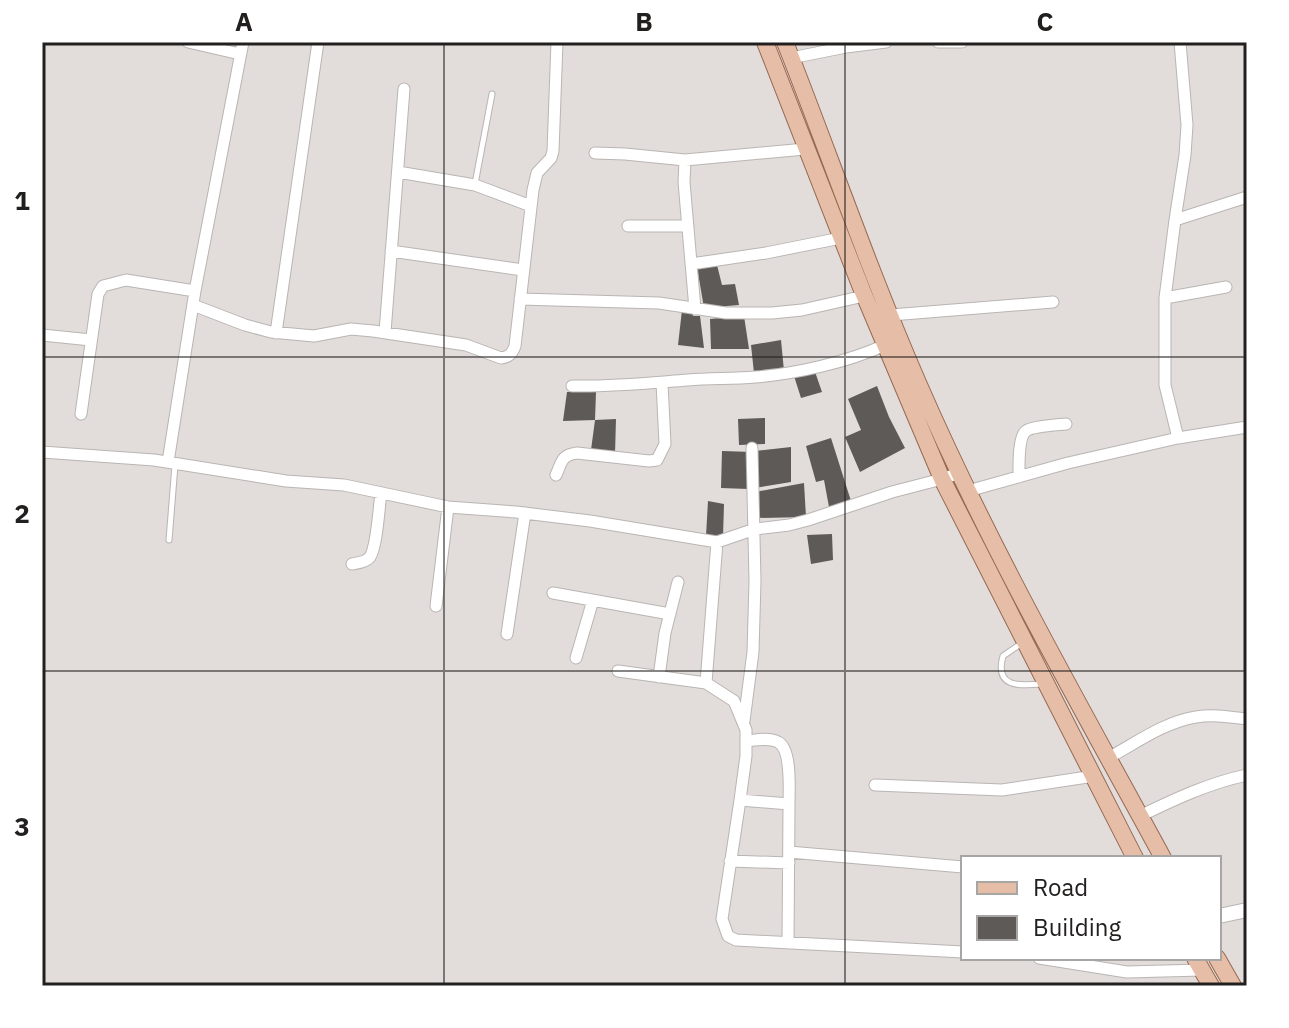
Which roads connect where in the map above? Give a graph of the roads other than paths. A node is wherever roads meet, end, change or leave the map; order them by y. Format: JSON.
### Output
{"nodes":[{"id":1,"x":188,"y":42,"type":"edge"},
{"id":2,"x":318,"y":42,"type":"edge"},
{"id":3,"x":557,"y":42,"type":"edge"},
{"id":4,"x":765,"y":42,"type":"edge"},
{"id":5,"x":886,"y":42,"type":"edge"},
{"id":6,"x":938,"y":42,"type":"edge"},
{"id":7,"x":962,"y":42,"type":"edge"},
{"id":8,"x":1180,"y":42,"type":"edge"},
{"id":9,"x":242,"y":48,"type":"edge"},
{"id":10,"x":788,"y":50,"type":"edge"},
{"id":11,"x":404,"y":89,"type":"dead end"},
{"id":12,"x":492,"y":94,"type":"dead end"},
{"id":13,"x":805,"y":149,"type":"junction"},
{"id":14,"x":595,"y":153,"type":"dead end"},
{"id":15,"x":685,"y":160,"type":"junction"},
{"id":16,"x":398,"y":172,"type":"junction"},
{"id":17,"x":475,"y":185,"type":"junction"},
{"id":18,"x":1247,"y":197,"type":"edge"},
{"id":19,"x":531,"y":206,"type":"junction"},
{"id":20,"x":1175,"y":220,"type":"junction"},
{"id":21,"x":628,"y":226,"type":"dead end"},
{"id":22,"x":688,"y":226,"type":"junction"},
{"id":23,"x":841,"y":238,"type":"junction"},
{"id":24,"x":391,"y":251,"type":"junction"},
{"id":25,"x":691,"y":264,"type":"junction"},
{"id":26,"x":523,"y":270,"type":"junction"},
{"id":27,"x":878,"y":284,"type":"junction"},
{"id":28,"x":1226,"y":287,"type":"dead end"},
{"id":29,"x":195,"y":291,"type":"junction"},
{"id":30,"x":863,"y":293,"type":"junction"},
{"id":31,"x":1165,"y":298,"type":"junction"},
{"id":32,"x":520,"y":299,"type":"junction"},
{"id":33,"x":1053,"y":302,"type":"dead end"},
{"id":34,"x":193,"y":305,"type":"junction"},
{"id":35,"x":695,"y":309,"type":"junction"},
{"id":36,"x":891,"y":315,"type":"junction"},
{"id":37,"x":385,"y":332,"type":"junction"},
{"id":38,"x":276,"y":333,"type":"junction"},
{"id":39,"x":42,"y":335,"type":"edge"},
{"id":40,"x":91,"y":340,"type":"junction"},
{"id":41,"x":885,"y":345,"type":"junction"},
{"id":42,"x":662,"y":383,"type":"junction"},
{"id":43,"x":572,"y":386,"type":"dead end"},
{"id":44,"x":81,"y":414,"type":"dead end"},
{"id":45,"x":1066,"y":424,"type":"dead end"},
{"id":46,"x":1246,"y":430,"type":"edge"},
{"id":47,"x":1178,"y":438,"type":"junction"},
{"id":48,"x":752,"y":448,"type":"dead end"},
{"id":49,"x":42,"y":452,"type":"edge"},
{"id":50,"x":172,"y":463,"type":"junction"},
{"id":51,"x":959,"y":473,"type":"junction"},
{"id":52,"x":556,"y":475,"type":"dead end"},
{"id":53,"x":1019,"y":477,"type":"junction"},
{"id":54,"x":942,"y":479,"type":"junction"},
{"id":55,"x":968,"y":491,"type":"junction"},
{"id":56,"x":381,"y":493,"type":"junction"},
{"id":57,"x":448,"y":507,"type":"junction"},
{"id":58,"x":525,"y":513,"type":"junction"},
{"id":59,"x":755,"y":529,"type":"junction"},
{"id":60,"x":169,"y":540,"type":"dead end"},
{"id":61,"x":717,"y":542,"type":"junction"},
{"id":62,"x":352,"y":564,"type":"dead end"},
{"id":63,"x":678,"y":582,"type":"dead end"},
{"id":64,"x":553,"y":593,"type":"dead end"},
{"id":65,"x":593,"y":600,"type":"junction"},
{"id":66,"x":436,"y":606,"type":"dead end"},
{"id":67,"x":670,"y":614,"type":"junction"},
{"id":68,"x":1038,"y":629,"type":"junction"},
{"id":69,"x":507,"y":634,"type":"dead end"},
{"id":70,"x":1023,"y":640,"type":"junction"},
{"id":71,"x":576,"y":658,"type":"dead end"},
{"id":72,"x":618,"y":671,"type":"dead end"},
{"id":73,"x":659,"y":677,"type":"junction"},
{"id":74,"x":706,"y":683,"type":"junction"},
{"id":75,"x":1046,"y":684,"type":"junction"},
{"id":76,"x":1247,"y":719,"type":"edge"},
{"id":77,"x":743,"y":722,"type":"junction"},
{"id":78,"x":746,"y":741,"type":"junction"},
{"id":79,"x":1108,"y":758,"type":"junction"},
{"id":80,"x":1247,"y":775,"type":"edge"},
{"id":81,"x":1094,"y":776,"type":"junction"},
{"id":82,"x":875,"y":785,"type":"dead end"},
{"id":83,"x":740,"y":800,"type":"junction"},
{"id":84,"x":789,"y":804,"type":"junction"},
{"id":85,"x":1140,"y":816,"type":"junction"},
{"id":86,"x":1134,"y":856,"type":"edge"},
{"id":87,"x":1162,"y":856,"type":"edge"},
{"id":88,"x":789,"y":858,"type":"junction"},
{"id":89,"x":730,"y":861,"type":"junction"},
{"id":90,"x":961,"y":867,"type":"edge"},
{"id":91,"x":1247,"y":910,"type":"edge"},
{"id":92,"x":1221,"y":916,"type":"edge"},
{"id":93,"x":788,"y":943,"type":"junction"},
{"id":94,"x":961,"y":952,"type":"edge"},
{"id":95,"x":1052,"y":960,"type":"edge"},
{"id":96,"x":1218,"y":960,"type":"edge"},
{"id":97,"x":1198,"y":964,"type":"edge"},
{"id":98,"x":1211,"y":986,"type":"edge"},
{"id":99,"x":1233,"y":986,"type":"edge"}],
"edges":[{"from":1,"to":9,"type":"street"},
{"from":2,"to":38,"type":"street"},
{"from":3,"to":19,"type":"street"},
{"from":4,"to":13,"type":"main road"},
{"from":5,"to":10,"type":"street"},
{"from":6,"to":7,"type":"street"},
{"from":8,"to":20,"type":"street"},
{"from":9,"to":29,"type":"street"},
{"from":10,"to":27,"type":"main road"},
{"from":11,"to":16,"type":"street"},
{"from":12,"to":17,"type":"lane"},
{"from":13,"to":15,"type":"street"},
{"from":13,"to":23,"type":"main road"},
{"from":14,"to":15,"type":"street"},
{"from":15,"to":22,"type":"street"},
{"from":16,"to":17,"type":"street"},
{"from":16,"to":24,"type":"street"},
{"from":17,"to":19,"type":"street"},
{"from":18,"to":20,"type":"street"},
{"from":19,"to":26,"type":"street"},
{"from":20,"to":31,"type":"street"},
{"from":21,"to":22,"type":"street"},
{"from":22,"to":25,"type":"street"},
{"from":23,"to":25,"type":"street"},
{"from":23,"to":30,"type":"main road"},
{"from":24,"to":26,"type":"street"},
{"from":24,"to":37,"type":"street"},
{"from":25,"to":35,"type":"street"},
{"from":26,"to":32,"type":"street"},
{"from":27,"to":30,"type":"street"},
{"from":27,"to":36,"type":"main road"},
{"from":28,"to":31,"type":"street"},
{"from":29,"to":34,"type":"street"},
{"from":29,"to":40,"type":"street"},
{"from":30,"to":35,"type":"street"},
{"from":30,"to":41,"type":"main road"},
{"from":31,"to":47,"type":"street"},
{"from":32,"to":35,"type":"street"},
{"from":32,"to":37,"type":"street"},
{"from":33,"to":36,"type":"street"},
{"from":34,"to":38,"type":"street"},
{"from":34,"to":50,"type":"street"},
{"from":36,"to":51,"type":"main road"},
{"from":37,"to":38,"type":"street"},
{"from":39,"to":40,"type":"street"},
{"from":40,"to":44,"type":"street"},
{"from":41,"to":42,"type":"street"},
{"from":41,"to":54,"type":"main road"},
{"from":42,"to":43,"type":"street"},
{"from":42,"to":52,"type":"street"},
{"from":45,"to":53,"type":"street"},
{"from":46,"to":47,"type":"street"},
{"from":47,"to":53,"type":"street"},
{"from":48,"to":59,"type":"street"},
{"from":49,"to":50,"type":"street"},
{"from":50,"to":56,"type":"street"},
{"from":50,"to":60,"type":"lane"},
{"from":51,"to":54,"type":"street"},
{"from":51,"to":55,"type":"main road"},
{"from":53,"to":55,"type":"street"},
{"from":54,"to":59,"type":"street"},
{"from":54,"to":70,"type":"main road"},
{"from":55,"to":68,"type":"main road"},
{"from":56,"to":57,"type":"street"},
{"from":56,"to":62,"type":"street"},
{"from":57,"to":58,"type":"street"},
{"from":57,"to":66,"type":"street"},
{"from":58,"to":61,"type":"street"},
{"from":58,"to":69,"type":"street"},
{"from":59,"to":61,"type":"street"},
{"from":59,"to":77,"type":"street"},
{"from":61,"to":74,"type":"street"},
{"from":63,"to":67,"type":"street"},
{"from":64,"to":65,"type":"street"},
{"from":65,"to":67,"type":"street"},
{"from":65,"to":71,"type":"street"},
{"from":67,"to":73,"type":"street"},
{"from":68,"to":70,"type":"street"},
{"from":68,"to":79,"type":"main road"},
{"from":70,"to":75,"type":"main road"},
{"from":70,"to":75,"type":"lane"},
{"from":72,"to":73,"type":"street"},
{"from":73,"to":74,"type":"street"},
{"from":74,"to":77,"type":"street"},
{"from":75,"to":81,"type":"main road"},
{"from":76,"to":79,"type":"street"},
{"from":77,"to":78,"type":"street"},
{"from":78,"to":83,"type":"street"},
{"from":78,"to":84,"type":"street"},
{"from":79,"to":85,"type":"main road"},
{"from":80,"to":85,"type":"street"},
{"from":81,"to":82,"type":"street"},
{"from":81,"to":86,"type":"main road"},
{"from":83,"to":84,"type":"street"},
{"from":83,"to":89,"type":"street"},
{"from":84,"to":88,"type":"street"},
{"from":85,"to":87,"type":"main road"},
{"from":88,"to":89,"type":"street"},
{"from":88,"to":90,"type":"street"},
{"from":88,"to":93,"type":"street"},
{"from":89,"to":93,"type":"street"},
{"from":91,"to":92,"type":"street"},
{"from":93,"to":94,"type":"street"},
{"from":95,"to":97,"type":"street"},
{"from":96,"to":99,"type":"main road"},
{"from":97,"to":98,"type":"main road"}]}
